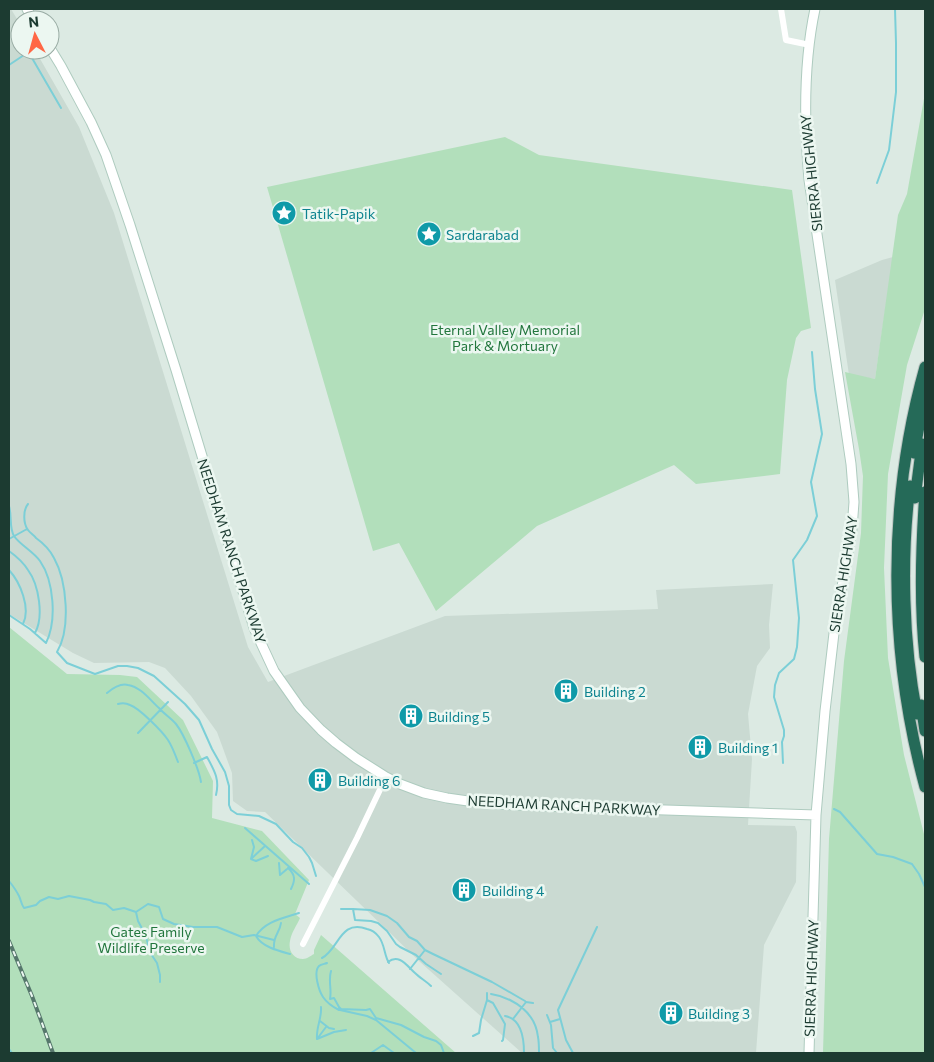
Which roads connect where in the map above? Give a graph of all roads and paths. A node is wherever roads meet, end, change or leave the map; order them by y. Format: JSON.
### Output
{"nodes":[{"id":1,"x":781,"y":9,"type":"edge"},
{"id":2,"x":815,"y":9,"type":"edge"},
{"id":3,"x":810,"y":45,"type":"junction"},
{"id":4,"x":57,"y":60,"type":"edge"},
{"id":5,"x":925,"y":366,"type":"edge"},
{"id":6,"x":925,"y":395,"type":"edge"},
{"id":7,"x":925,"y":424,"type":"edge"},
{"id":8,"x":925,"y":492,"type":"edge"},
{"id":9,"x":925,"y":657,"type":"edge"},
{"id":10,"x":925,"y":731,"type":"edge"},
{"id":11,"x":925,"y":754,"type":"edge"},
{"id":12,"x":386,"y":777,"type":"junction"},
{"id":13,"x":925,"y":787,"type":"edge"},
{"id":14,"x":816,"y":815,"type":"junction"},
{"id":15,"x":303,"y":944,"type":"dead end"},
{"id":16,"x":809,"y":1053,"type":"edge"}],
"edges":[{"from":1,"to":3,"type":"street"},
{"from":2,"to":3,"type":"street","name":"SIERRA HIGHWAY"},
{"from":3,"to":14,"type":"street","name":"SIERRA HIGHWAY"},
{"from":4,"to":12,"type":"street","name":"NEEDHAM RANCH PARKWAY"},
{"from":5,"to":13,"type":"highway"},
{"from":6,"to":11,"type":"highway"},
{"from":7,"to":10,"type":"highway"},
{"from":8,"to":9,"type":"highway"},
{"from":12,"to":14,"type":"street","name":"NEEDHAM RANCH PARKWAY"},
{"from":12,"to":15,"type":"street"},
{"from":14,"to":16,"type":"street","name":"SIERRA HIGHWAY"}]}
